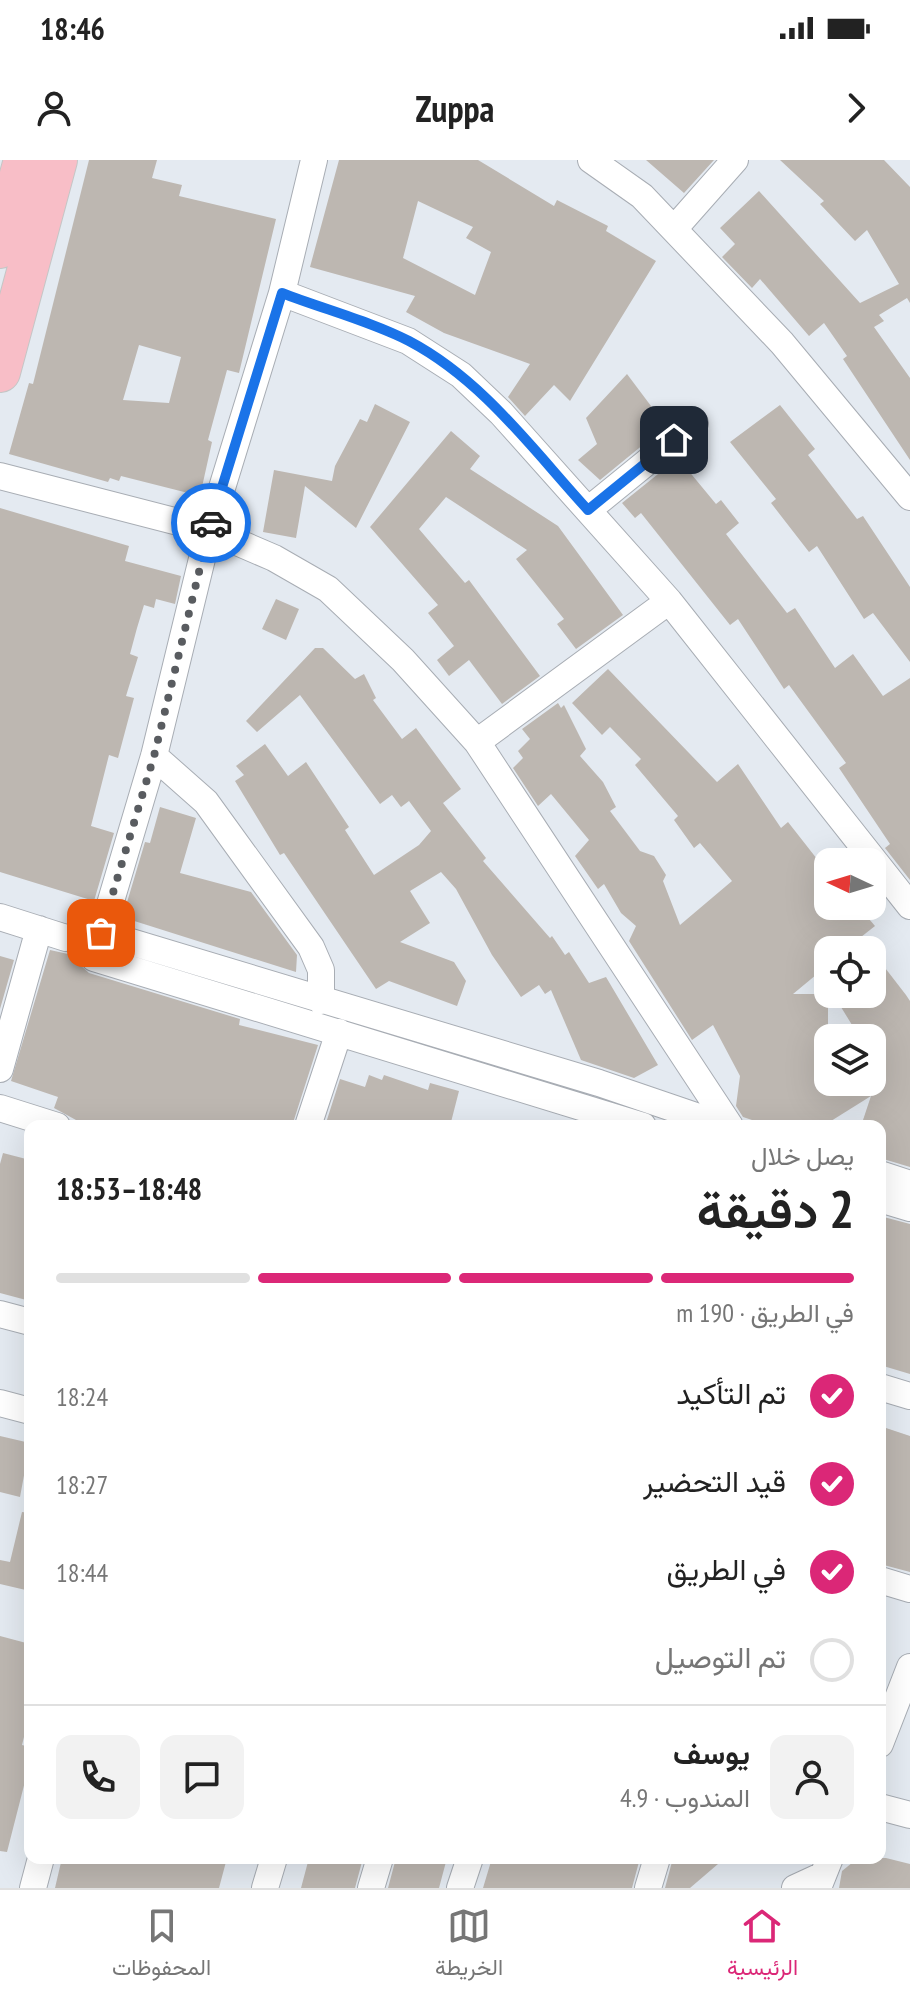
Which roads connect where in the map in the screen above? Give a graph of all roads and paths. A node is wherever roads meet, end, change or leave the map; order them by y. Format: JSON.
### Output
{"nodes":[{"id":1,"x":24,"y":160,"type":"edge"},
{"id":2,"x":57,"y":160,"type":"edge"},
{"id":3,"x":314,"y":160,"type":"edge"},
{"id":4,"x":591,"y":160,"type":"edge"},
{"id":5,"x":735,"y":160,"type":"edge"},
{"id":6,"x":674,"y":229,"type":"junction"},
{"id":7,"x":0,"y":248,"type":"edge"},
{"id":8,"x":282,"y":293,"type":"junction"},
{"id":9,"x":0,"y":372,"type":"edge"},
{"id":10,"x":695,"y":423,"type":"dead end"},
{"id":11,"x":0,"y":476,"type":"edge"},
{"id":12,"x":910,"y":497,"type":"edge"},
{"id":13,"x":588,"y":510,"type":"junction"},
{"id":14,"x":209,"y":530,"type":"junction"},
{"id":15,"x":669,"y":601,"type":"junction"},
{"id":16,"x":477,"y":742,"type":"junction"},
{"id":17,"x":154,"y":756,"type":"junction"},
{"id":18,"x":910,"y":906,"type":"edge"},
{"id":19,"x":0,"y":917,"type":"edge"},
{"id":20,"x":39,"y":929,"type":"junction"},
{"id":21,"x":101,"y":933,"type":"junction"},
{"id":22,"x":66,"y":938,"type":"junction"},
{"id":23,"x":94,"y":958,"type":"junction"},
{"id":24,"x":321,"y":1001,"type":"junction"},
{"id":25,"x":339,"y":1032,"type":"junction"},
{"id":26,"x":0,"y":1069,"type":"edge"},
{"id":27,"x":0,"y":1108,"type":"edge"},
{"id":28,"x":38,"y":1120,"type":"edge"},
{"id":29,"x":310,"y":1120,"type":"edge"},
{"id":30,"x":624,"y":1120,"type":"edge"},
{"id":31,"x":710,"y":1120,"type":"edge"},
{"id":32,"x":724,"y":1120,"type":"edge"},
{"id":33,"x":886,"y":1176,"type":"edge"},
{"id":34,"x":910,"y":1184,"type":"edge"},
{"id":35,"x":886,"y":1201,"type":"edge"},
{"id":36,"x":910,"y":1208,"type":"edge"},
{"id":37,"x":0,"y":1314,"type":"edge"},
{"id":38,"x":24,"y":1320,"type":"edge"},
{"id":39,"x":886,"y":1389,"type":"edge"},
{"id":40,"x":910,"y":1396,"type":"edge"},
{"id":41,"x":0,"y":1403,"type":"edge"},
{"id":42,"x":24,"y":1409,"type":"edge"},
{"id":43,"x":886,"y":1582,"type":"edge"},
{"id":44,"x":910,"y":1589,"type":"edge"},
{"id":45,"x":910,"y":1667,"type":"edge"},
{"id":46,"x":886,"y":1729,"type":"edge"},
{"id":47,"x":886,"y":1809,"type":"edge"},
{"id":48,"x":910,"y":1815,"type":"edge"},
{"id":49,"x":39,"y":1864,"type":"edge"},
{"id":50,"x":272,"y":1864,"type":"edge"},
{"id":51,"x":378,"y":1864,"type":"edge"},
{"id":52,"x":468,"y":1864,"type":"edge"},
{"id":53,"x":655,"y":1864,"type":"edge"},
{"id":54,"x":823,"y":1874,"type":"edge"},
{"id":55,"x":33,"y":1888,"type":"edge"},
{"id":56,"x":265,"y":1888,"type":"edge"},
{"id":57,"x":371,"y":1888,"type":"edge"},
{"id":58,"x":460,"y":1888,"type":"edge"},
{"id":59,"x":648,"y":1888,"type":"edge"},
{"id":60,"x":795,"y":1888,"type":"edge"}],
"edges":[{"from":1,"to":7,"type":"main road"},
{"from":2,"to":9,"type":"main road"},
{"from":3,"to":8,"type":"street"},
{"from":4,"to":6,"type":"street"},
{"from":5,"to":6,"type":"street"},
{"from":6,"to":12,"type":"street"},
{"from":8,"to":13,"type":"street"},
{"from":8,"to":14,"type":"street"},
{"from":10,"to":13,"type":"street"},
{"from":11,"to":14,"type":"street"},
{"from":13,"to":15,"type":"street"},
{"from":14,"to":16,"type":"street"},
{"from":14,"to":17,"type":"street"},
{"from":15,"to":16,"type":"street"},
{"from":15,"to":18,"type":"street"},
{"from":16,"to":32,"type":"street"},
{"from":17,"to":21,"type":"street"},
{"from":17,"to":24,"type":"street"},
{"from":19,"to":20,"type":"street"},
{"from":20,"to":22,"type":"street"},
{"from":20,"to":26,"type":"street"},
{"from":21,"to":22,"type":"street"},
{"from":21,"to":23,"type":"street"},
{"from":21,"to":24,"type":"street"},
{"from":22,"to":23,"type":"street"},
{"from":23,"to":25,"type":"street"},
{"from":24,"to":31,"type":"street"},
{"from":25,"to":29,"type":"street"},
{"from":25,"to":30,"type":"street"},
{"from":27,"to":28,"type":"street"},
{"from":33,"to":34,"type":"street"},
{"from":35,"to":36,"type":"street"},
{"from":37,"to":38,"type":"street"},
{"from":39,"to":40,"type":"street"},
{"from":41,"to":42,"type":"street"},
{"from":43,"to":44,"type":"street"},
{"from":45,"to":46,"type":"street"},
{"from":47,"to":48,"type":"street"},
{"from":49,"to":55,"type":"street"},
{"from":50,"to":56,"type":"street"},
{"from":51,"to":57,"type":"street"},
{"from":52,"to":58,"type":"street"},
{"from":53,"to":59,"type":"street"},
{"from":54,"to":60,"type":"street"}]}
